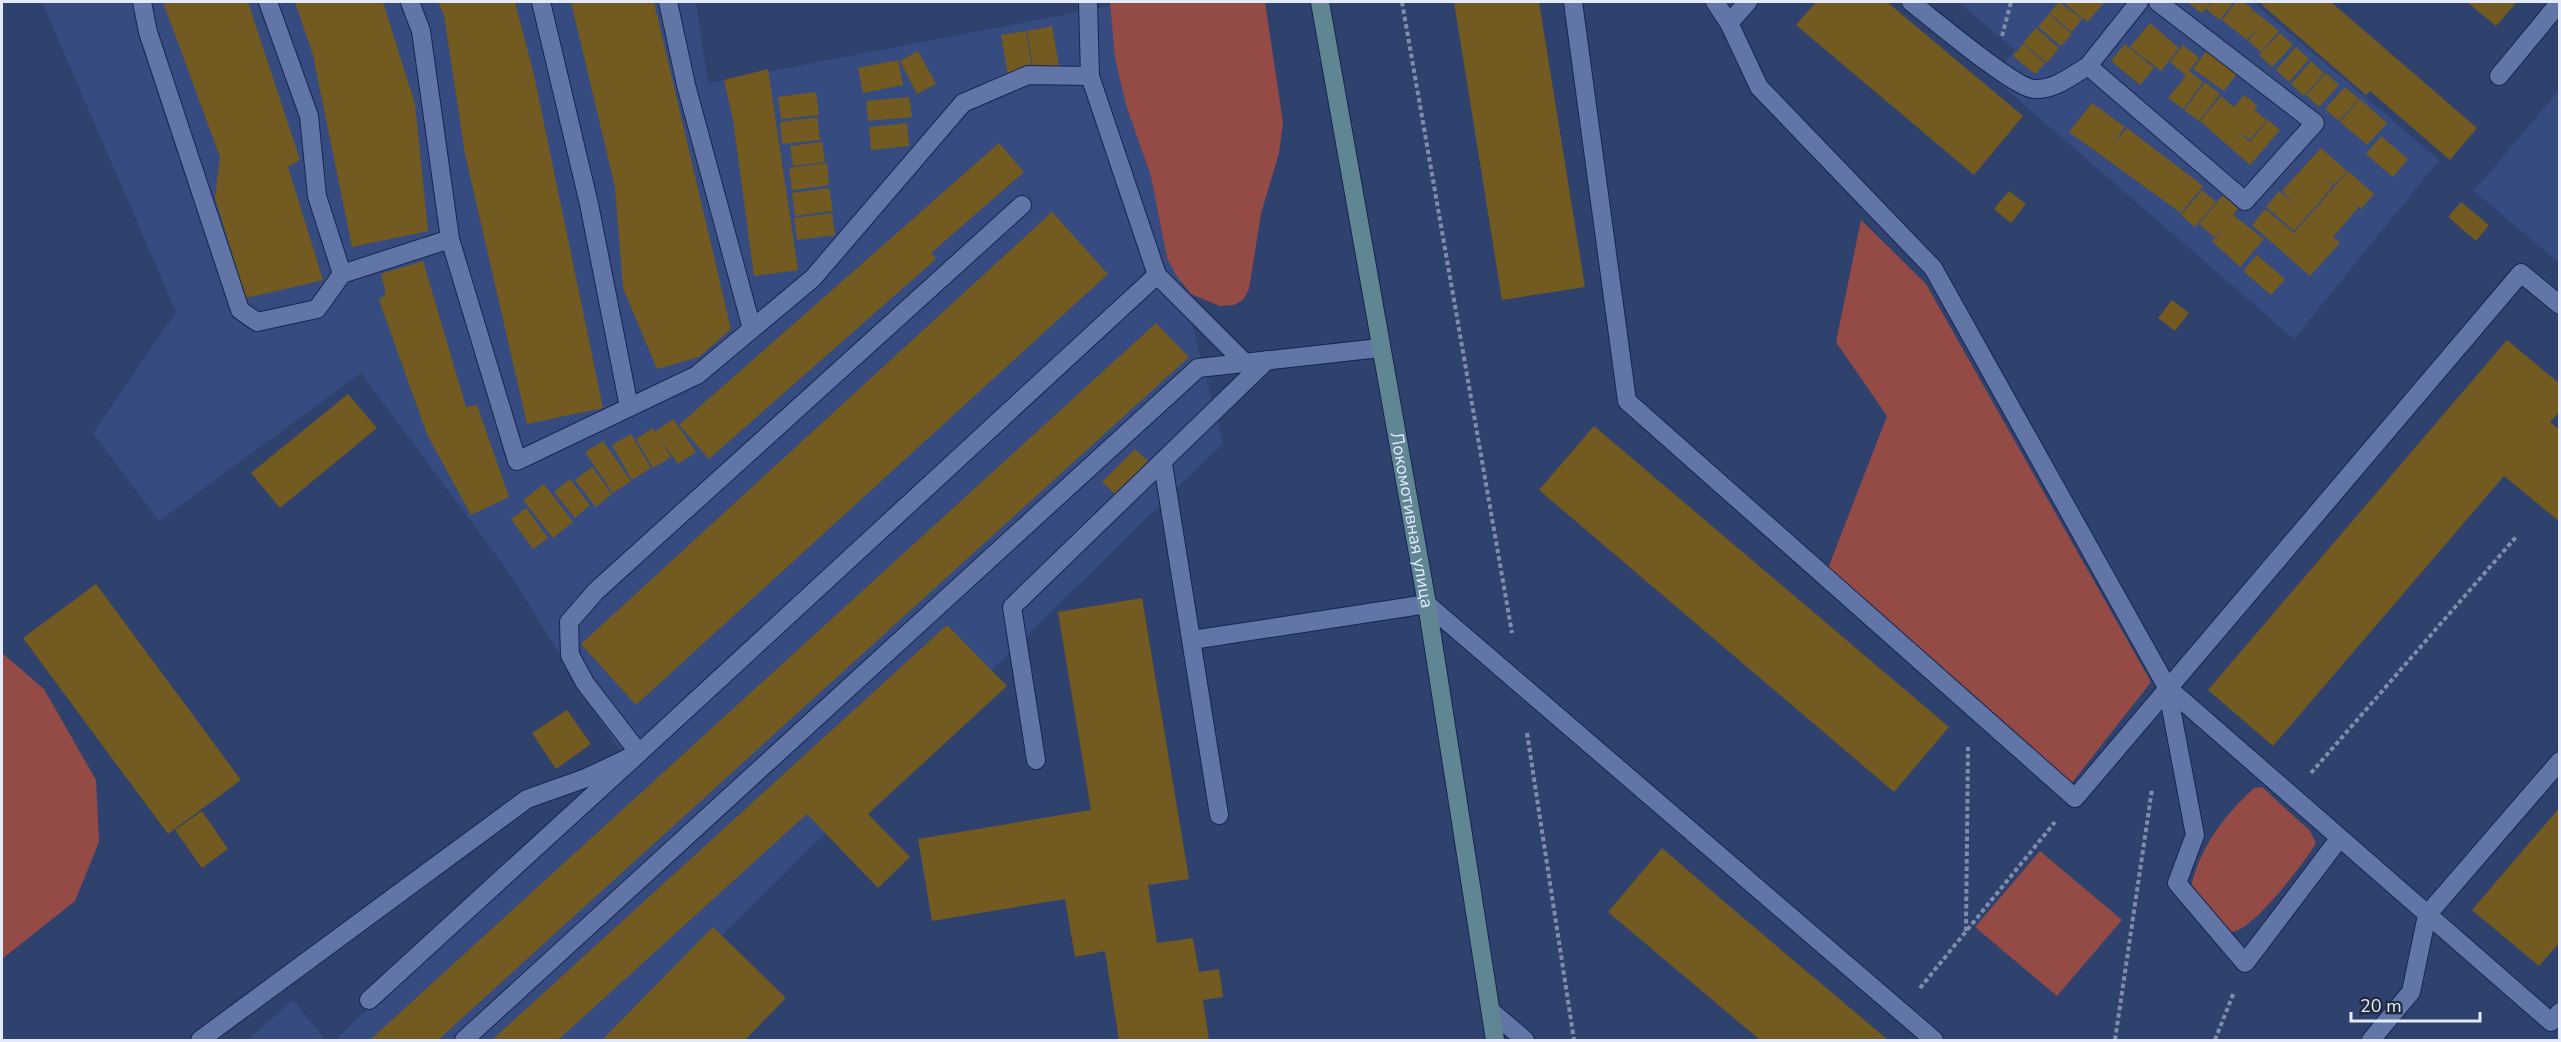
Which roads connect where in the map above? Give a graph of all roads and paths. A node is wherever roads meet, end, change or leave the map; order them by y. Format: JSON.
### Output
{"nodes":[{"id":1,"x":142,"y":2,"type":"edge"},
{"id":2,"x":268,"y":2,"type":"edge"},
{"id":3,"x":410,"y":2,"type":"edge"},
{"id":4,"x":541,"y":2,"type":"edge"},
{"id":5,"x":668,"y":2,"type":"edge"},
{"id":6,"x":1088,"y":2,"type":"edge"},
{"id":7,"x":1320,"y":2,"type":"edge"},
{"id":8,"x":1402,"y":2,"type":"edge"},
{"id":9,"x":1573,"y":2,"type":"edge"},
{"id":10,"x":1715,"y":2,"type":"edge"},
{"id":11,"x":1748,"y":2,"type":"edge"},
{"id":12,"x":1911,"y":2,"type":"edge"},
{"id":13,"x":2139,"y":2,"type":"edge"},
{"id":14,"x":2158,"y":2,"type":"edge"},
{"id":15,"x":2559,"y":2,"type":"edge"},
{"id":16,"x":1729,"y":23,"type":"junction"},
{"id":17,"x":2088,"y":66,"type":"junction"},
{"id":18,"x":1090,"y":75,"type":"junction"},
{"id":19,"x":2499,"y":76,"type":"dead end"},
{"id":20,"x":1022,"y":205,"type":"dead end"},
{"id":21,"x":450,"y":239,"type":"junction"},
{"id":22,"x":342,"y":274,"type":"junction"},
{"id":23,"x":1157,"y":275,"type":"junction"},
{"id":24,"x":2559,"y":305,"type":"edge"},
{"id":25,"x":752,"y":329,"type":"junction"},
{"id":26,"x":1380,"y":348,"type":"junction"},
{"id":27,"x":1267,"y":360,"type":"junction"},
{"id":28,"x":1245,"y":363,"type":"junction"},
{"id":29,"x":629,"y":407,"type":"junction"},
{"id":30,"x":1163,"y":464,"type":"junction"},
{"id":31,"x":2517,"y":537,"type":"dead end"},
{"id":32,"x":1427,"y":604,"type":"junction"},
{"id":33,"x":1192,"y":640,"type":"junction"},
{"id":34,"x":1520,"y":684,"type":"junction"},
{"id":35,"x":2167,"y":687,"type":"junction"},
{"id":36,"x":1968,"y":704,"type":"junction"},
{"id":37,"x":639,"y":753,"type":"junction"},
{"id":38,"x":1036,"y":760,"type":"dead end"},
{"id":39,"x":2559,"y":761,"type":"edge"},
{"id":40,"x":2153,"y":782,"type":"dead end"},
{"id":41,"x":2290,"y":796,"type":"junction"},
{"id":42,"x":2075,"y":798,"type":"junction"},
{"id":43,"x":1219,"y":815,"type":"dead end"},
{"id":44,"x":2339,"y":839,"type":"junction"},
{"id":45,"x":2427,"y":915,"type":"junction"},
{"id":46,"x":1966,"y":932,"type":"junction"},
{"id":47,"x":2245,"y":963,"type":"junction"},
{"id":48,"x":369,"y":1000,"type":"dead end"},
{"id":49,"x":1491,"y":1011,"type":"junction"},
{"id":50,"x":1900,"y":1012,"type":"junction"},
{"id":51,"x":2559,"y":1012,"type":"edge"},
{"id":52,"x":200,"y":1041,"type":"edge"},
{"id":53,"x":464,"y":1041,"type":"edge"},
{"id":54,"x":1495,"y":1041,"type":"edge"},
{"id":55,"x":1525,"y":1041,"type":"edge"},
{"id":56,"x":1574,"y":1041,"type":"edge"},
{"id":57,"x":1934,"y":1041,"type":"edge"},
{"id":58,"x":2115,"y":1041,"type":"edge"},
{"id":59,"x":2215,"y":1041,"type":"edge"},
{"id":60,"x":2371,"y":1041,"type":"edge"}],
"edges":[{"from":1,"to":22,"type":"lane"},
{"from":2,"to":22,"type":"lane"},
{"from":3,"to":21,"type":"lane"},
{"from":4,"to":29,"type":"lane"},
{"from":5,"to":25,"type":"lane"},
{"from":6,"to":18,"type":"lane"},
{"from":7,"to":26,"type":"main road","name":"Локомотивная улица"},
{"from":8,"to":34,"type":"path"},
{"from":9,"to":36,"type":"lane"},
{"from":10,"to":16,"type":"lane"},
{"from":11,"to":16,"type":"lane"},
{"from":12,"to":17,"type":"lane"},
{"from":13,"to":17,"type":"lane"},
{"from":14,"to":17,"type":"lane"},
{"from":15,"to":19,"type":"lane"},
{"from":16,"to":35,"type":"lane"},
{"from":18,"to":23,"type":"lane"},
{"from":18,"to":25,"type":"lane"},
{"from":20,"to":37,"type":"lane"},
{"from":21,"to":22,"type":"lane"},
{"from":21,"to":29,"type":"lane"},
{"from":23,"to":28,"type":"lane"},
{"from":23,"to":37,"type":"lane"},
{"from":24,"to":35,"type":"lane"},
{"from":25,"to":29,"type":"lane"},
{"from":26,"to":27,"type":"lane"},
{"from":26,"to":32,"type":"main road","name":"Локомотивная улица"},
{"from":27,"to":28,"type":"lane"},
{"from":27,"to":30,"type":"lane"},
{"from":28,"to":53,"type":"lane"},
{"from":30,"to":33,"type":"lane"},
{"from":30,"to":38,"type":"lane"},
{"from":31,"to":41,"type":"path"},
{"from":32,"to":33,"type":"lane"},
{"from":32,"to":34,"type":"lane"},
{"from":32,"to":49,"type":"main road","name":"Локомотивная улица"},
{"from":33,"to":43,"type":"lane"},
{"from":34,"to":50,"type":"lane"},
{"from":34,"to":56,"type":"path"},
{"from":35,"to":41,"type":"lane"},
{"from":35,"to":42,"type":"lane"},
{"from":35,"to":47,"type":"lane"},
{"from":36,"to":42,"type":"lane"},
{"from":36,"to":46,"type":"path"},
{"from":37,"to":48,"type":"lane"},
{"from":37,"to":52,"type":"lane"},
{"from":39,"to":45,"type":"lane"},
{"from":40,"to":58,"type":"path"},
{"from":41,"to":44,"type":"lane"},
{"from":42,"to":46,"type":"path"},
{"from":44,"to":45,"type":"lane"},
{"from":44,"to":47,"type":"lane"},
{"from":45,"to":51,"type":"lane"},
{"from":45,"to":60,"type":"lane"},
{"from":46,"to":50,"type":"path"},
{"from":47,"to":59,"type":"path"},
{"from":49,"to":54,"type":"main road","name":"Локомотивная улица"},
{"from":49,"to":55,"type":"lane"},
{"from":50,"to":57,"type":"lane"}]}
